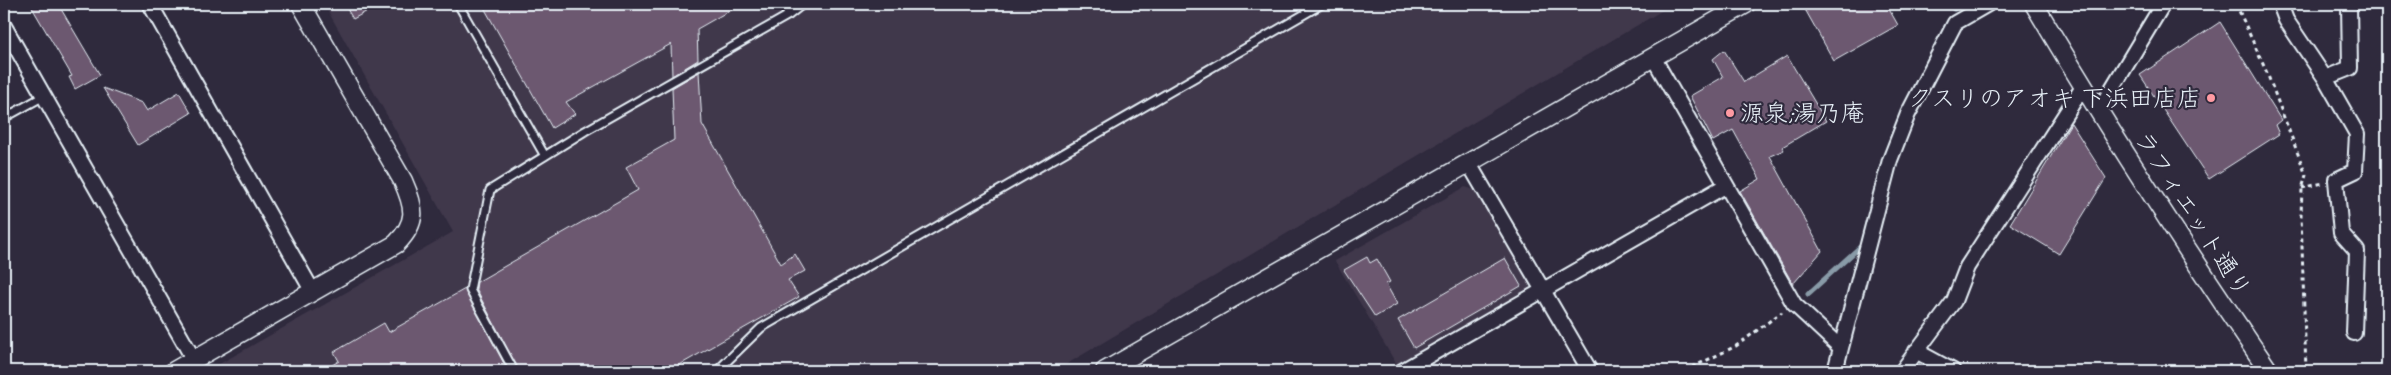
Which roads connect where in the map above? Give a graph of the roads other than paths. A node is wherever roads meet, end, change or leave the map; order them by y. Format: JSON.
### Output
{"nodes":[{"id":1,"x":150,"y":4,"type":"edge"},
{"id":2,"x":301,"y":4,"type":"edge"},
{"id":3,"x":458,"y":4,"type":"edge"},
{"id":4,"x":782,"y":4,"type":"edge"},
{"id":5,"x":804,"y":4,"type":"edge"},
{"id":6,"x":1322,"y":4,"type":"edge"},
{"id":7,"x":1746,"y":4,"type":"edge"},
{"id":8,"x":1988,"y":4,"type":"edge"},
{"id":9,"x":2034,"y":4,"type":"edge"},
{"id":10,"x":2163,"y":4,"type":"edge"},
{"id":11,"x":2280,"y":4,"type":"edge"},
{"id":12,"x":2349,"y":4,"type":"edge"},
{"id":13,"x":789,"y":15,"type":"junction"},
{"id":14,"x":4,"y":26,"type":"edge"},
{"id":15,"x":1653,"y":57,"type":"junction"},
{"id":16,"x":2325,"y":78,"type":"junction"},
{"id":17,"x":2083,"y":87,"type":"junction"},
{"id":18,"x":44,"y":96,"type":"junction"},
{"id":19,"x":2098,"y":112,"type":"junction"},
{"id":20,"x":4,"y":118,"type":"edge"},
{"id":21,"x":544,"y":156,"type":"junction"},
{"id":22,"x":1468,"y":162,"type":"junction"},
{"id":23,"x":1725,"y":186,"type":"junction"},
{"id":24,"x":1542,"y":291,"type":"junction"},
{"id":25,"x":313,"y":292,"type":"junction"},
{"id":26,"x":2354,"y":333,"type":"dead end"},
{"id":27,"x":1842,"y":348,"type":"junction"},
{"id":28,"x":1916,"y":351,"type":"junction"},
{"id":29,"x":194,"y":360,"type":"junction"},
{"id":30,"x":174,"y":371,"type":"edge"},
{"id":31,"x":514,"y":371,"type":"edge"},
{"id":32,"x":717,"y":371,"type":"edge"},
{"id":33,"x":1105,"y":371,"type":"edge"},
{"id":34,"x":1402,"y":371,"type":"edge"},
{"id":35,"x":1590,"y":371,"type":"edge"},
{"id":36,"x":1835,"y":371,"type":"edge"},
{"id":37,"x":1902,"y":371,"type":"edge"},
{"id":38,"x":1953,"y":371,"type":"edge"},
{"id":39,"x":2268,"y":371,"type":"edge"}],
"edges":[{"from":1,"to":25,"type":"street"},
{"from":2,"to":25,"type":"street"},
{"from":3,"to":21,"type":"lane"},
{"from":4,"to":13,"type":"lane"},
{"from":5,"to":13,"type":"lane"},
{"from":6,"to":32,"type":"lane"},
{"from":7,"to":15,"type":"street"},
{"from":8,"to":27,"type":"street"},
{"from":9,"to":17,"type":"street","name":"ラフィエット通り"},
{"from":10,"to":19,"type":"street"},
{"from":11,"to":16,"type":"street"},
{"from":12,"to":16,"type":"street"},
{"from":13,"to":21,"type":"lane"},
{"from":14,"to":18,"type":"street"},
{"from":15,"to":22,"type":"street"},
{"from":15,"to":23,"type":"street"},
{"from":16,"to":26,"type":"street"},
{"from":17,"to":19,"type":"street","name":"ラフィエット通り"},
{"from":17,"to":28,"type":"street"},
{"from":18,"to":20,"type":"lane"},
{"from":18,"to":29,"type":"street"},
{"from":19,"to":39,"type":"street","name":"ラフィエット通り"},
{"from":21,"to":31,"type":"lane"},
{"from":22,"to":24,"type":"street"},
{"from":22,"to":33,"type":"street"},
{"from":23,"to":24,"type":"street"},
{"from":23,"to":27,"type":"street"},
{"from":24,"to":34,"type":"street"},
{"from":24,"to":35,"type":"street"},
{"from":25,"to":29,"type":"street"},
{"from":27,"to":36,"type":"street"},
{"from":28,"to":37,"type":"street"},
{"from":28,"to":38,"type":"street"},
{"from":29,"to":30,"type":"street"}]}
